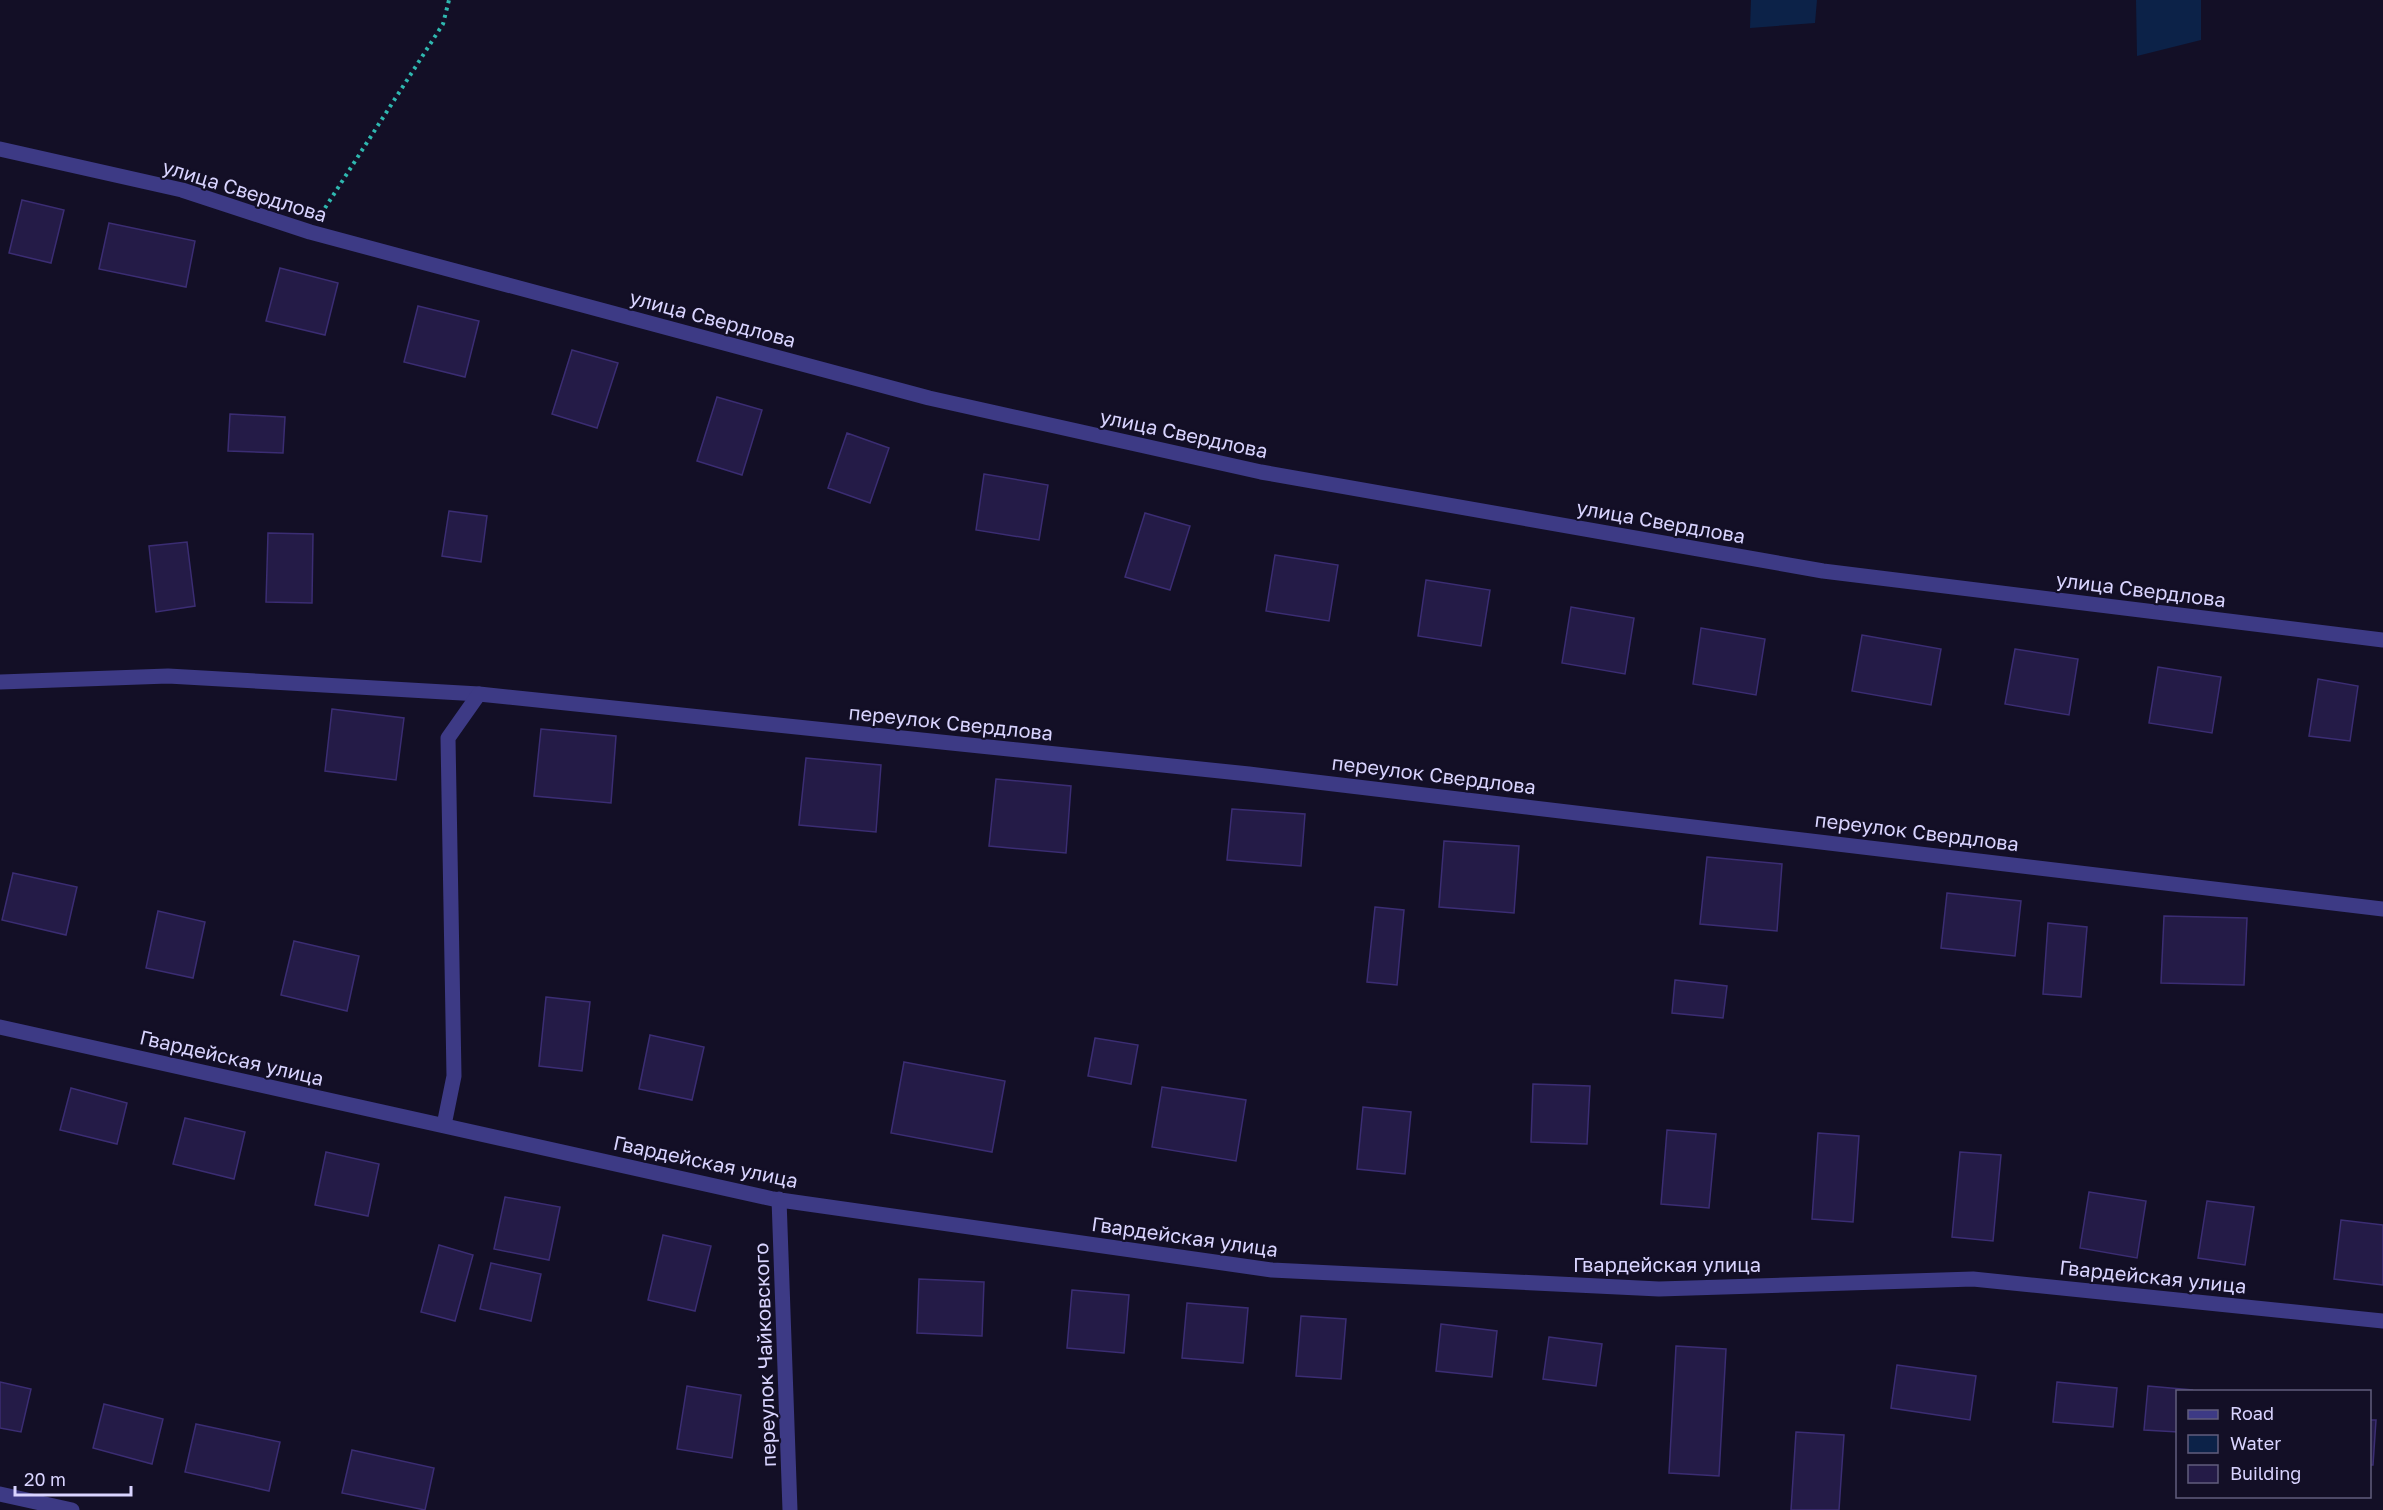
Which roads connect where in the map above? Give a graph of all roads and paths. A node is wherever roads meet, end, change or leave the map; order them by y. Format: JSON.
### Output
{"nodes":[{"id":1,"x":449,"y":0,"type":"edge"},
{"id":2,"x":0,"y":149,"type":"edge"},
{"id":3,"x":310,"y":232,"type":"junction"},
{"id":4,"x":2383,"y":640,"type":"edge"},
{"id":5,"x":0,"y":682,"type":"edge"},
{"id":6,"x":479,"y":694,"type":"junction"},
{"id":7,"x":2383,"y":909,"type":"edge"},
{"id":8,"x":0,"y":1027,"type":"edge"},
{"id":9,"x":444,"y":1125,"type":"junction"},
{"id":10,"x":780,"y":1199,"type":"junction"},
{"id":11,"x":2383,"y":1321,"type":"edge"},
{"id":12,"x":0,"y":1494,"type":"edge"},
{"id":13,"x":72,"y":1510,"type":"edge"},
{"id":14,"x":790,"y":1510,"type":"edge"}],
"edges":[{"from":1,"to":3,"type":"path"},
{"from":2,"to":3,"type":"street","name":"улица Свердлова"},
{"from":3,"to":4,"type":"street","name":"улица Свердлова"},
{"from":5,"to":6,"type":"street","name":"переулок Свердлова"},
{"from":6,"to":7,"type":"street","name":"переулок Свердлова"},
{"from":6,"to":9,"type":"street"},
{"from":8,"to":9,"type":"street","name":"Гвардейская улица"},
{"from":9,"to":10,"type":"street","name":"Гвардейская улица"},
{"from":10,"to":11,"type":"street","name":"Гвардейская улица"},
{"from":10,"to":14,"type":"street","name":"переулок Чайковского"},
{"from":12,"to":13,"type":"street"}]}
